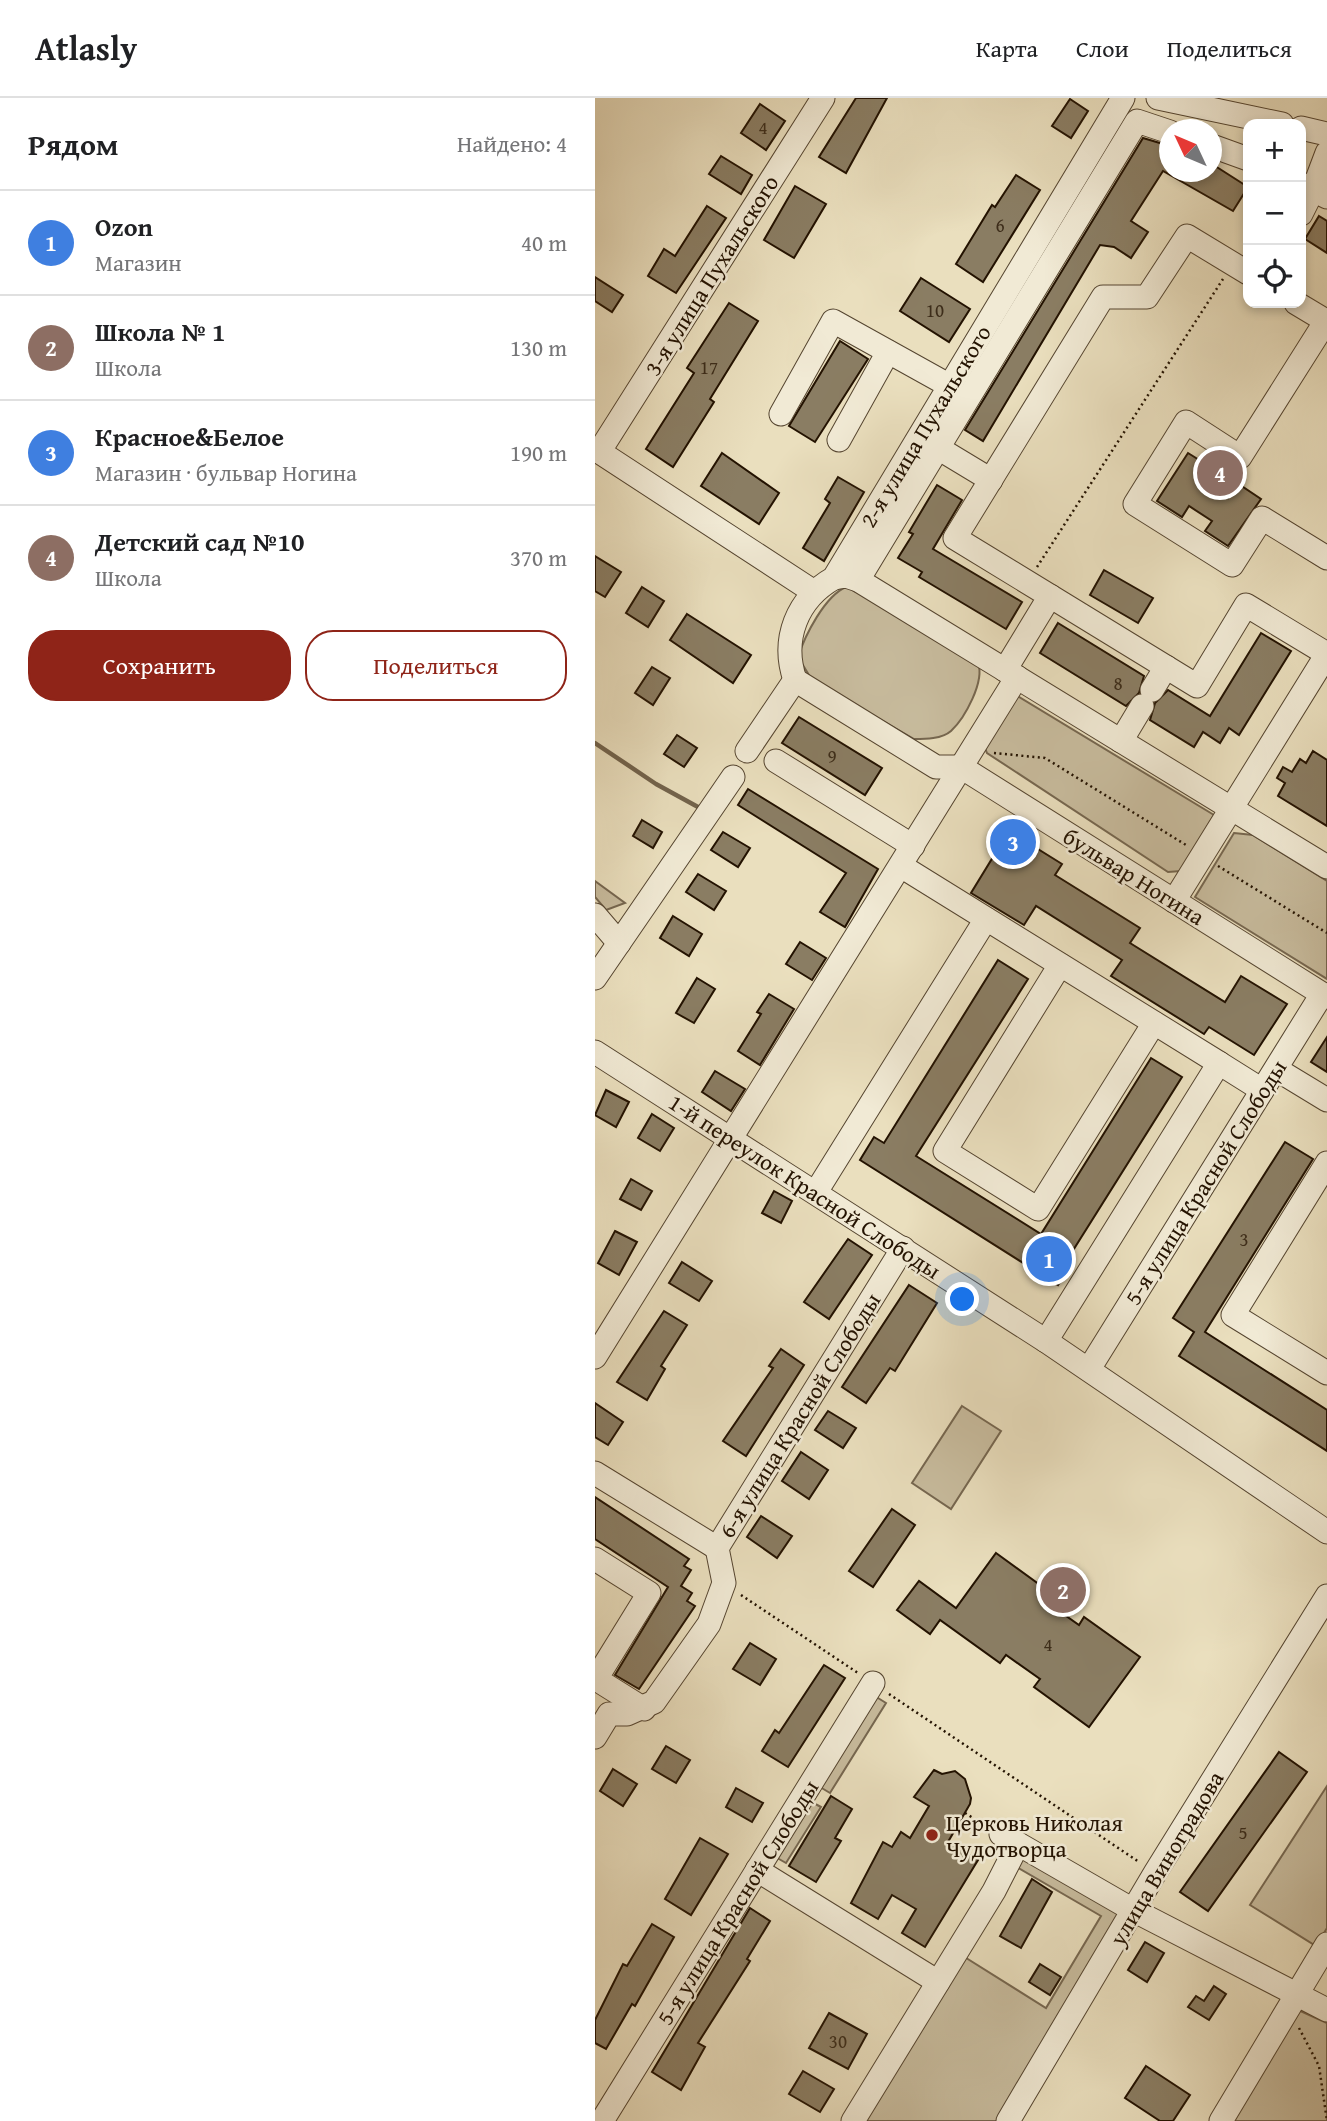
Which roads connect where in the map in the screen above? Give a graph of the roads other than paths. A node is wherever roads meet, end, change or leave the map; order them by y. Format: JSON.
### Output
{"nodes":[{"id":1,"x":823,"y":98,"type":"edge"},
{"id":2,"x":1123,"y":98,"type":"edge"},
{"id":3,"x":1158,"y":98,"type":"edge"},
{"id":4,"x":1258,"y":119,"type":"edge"},
{"id":5,"x":1159,"y":128,"type":"edge"},
{"id":6,"x":1306,"y":129,"type":"edge"},
{"id":7,"x":1327,"y":134,"type":"edge"},
{"id":8,"x":1222,"y":150,"type":"edge"},
{"id":9,"x":1327,"y":153,"type":"edge"},
{"id":10,"x":1243,"y":157,"type":"edge"},
{"id":11,"x":1314,"y":190,"type":"edge"},
{"id":12,"x":1241,"y":268,"type":"edge"},
{"id":13,"x":1304,"y":308,"type":"edge"},
{"id":14,"x":888,"y":352,"type":"junction"},
{"id":15,"x":950,"y":386,"type":"junction"},
{"id":16,"x":781,"y":414,"type":"dead end"},
{"id":17,"x":839,"y":440,"type":"dead end"},
{"id":18,"x":938,"y":448,"type":"junction"},
{"id":19,"x":597,"y":450,"type":"edge"},
{"id":20,"x":991,"y":480,"type":"junction"},
{"id":21,"x":1327,"y":558,"type":"edge"},
{"id":22,"x":834,"y":578,"type":"junction"},
{"id":23,"x":858,"y":580,"type":"junction"},
{"id":24,"x":814,"y":592,"type":"junction"},
{"id":25,"x":1050,"y":596,"type":"junction"},
{"id":26,"x":1327,"y":654,"type":"edge"},
{"id":27,"x":1166,"y":667,"type":"junction"},
{"id":28,"x":1011,"y":673,"type":"junction"},
{"id":29,"x":795,"y":680,"type":"junction"},
{"id":30,"x":1121,"y":741,"type":"junction"},
{"id":31,"x":747,"y":751,"type":"dead end"},
{"id":32,"x":776,"y":761,"type":"dead end"},
{"id":33,"x":961,"y":767,"type":"junction"},
{"id":34,"x":733,"y":777,"type":"dead end"},
{"id":35,"x":1232,"y":809,"type":"junction"},
{"id":36,"x":913,"y":846,"type":"junction"},
{"id":37,"x":901,"y":866,"type":"junction"},
{"id":38,"x":1327,"y":867,"type":"edge"},
{"id":39,"x":1174,"y":901,"type":"junction"},
{"id":40,"x":595,"y":915,"type":"edge"},
{"id":41,"x":986,"y":919,"type":"junction"},
{"id":42,"x":619,"y":943,"type":"junction"},
{"id":43,"x":1060,"y":965,"type":"junction"},
{"id":44,"x":595,"y":978,"type":"edge"},
{"id":45,"x":1325,"y":996,"type":"edge"},
{"id":46,"x":1154,"y":1023,"type":"junction"},
{"id":47,"x":595,"y":1052,"type":"edge"},
{"id":48,"x":1219,"y":1063,"type":"junction"},
{"id":49,"x":1276,"y":1069,"type":"junction"},
{"id":50,"x":1262,"y":1090,"type":"junction"},
{"id":51,"x":1327,"y":1100,"type":"edge"},
{"id":52,"x":731,"y":1138,"type":"junction"},
{"id":53,"x":1327,"y":1163,"type":"edge"},
{"id":54,"x":817,"y":1192,"type":"junction"},
{"id":55,"x":903,"y":1248,"type":"junction"},
{"id":56,"x":1046,"y":1341,"type":"junction"},
{"id":57,"x":595,"y":1357,"type":"edge"},
{"id":58,"x":1089,"y":1369,"type":"junction"},
{"id":59,"x":1327,"y":1373,"type":"edge"},
{"id":60,"x":595,"y":1472,"type":"edge"},
{"id":61,"x":1327,"y":1532,"type":"edge"},
{"id":62,"x":716,"y":1548,"type":"junction"},
{"id":63,"x":595,"y":1559,"type":"edge"},
{"id":64,"x":1327,"y":1596,"type":"edge"},
{"id":65,"x":873,"y":1683,"type":"road end"},
{"id":66,"x":644,"y":1709,"type":"junction"},
{"id":67,"x":595,"y":1737,"type":"edge"},
{"id":68,"x":757,"y":1870,"type":"junction"},
{"id":69,"x":1133,"y":1910,"type":"junction"},
{"id":70,"x":1327,"y":1944,"type":"edge"},
{"id":71,"x":938,"y":1982,"type":"junction"},
{"id":72,"x":1294,"y":2004,"type":"junction"},
{"id":73,"x":1327,"y":2010,"type":"edge"},
{"id":74,"x":602,"y":2121,"type":"edge"},
{"id":75,"x":853,"y":2121,"type":"edge"},
{"id":76,"x":1008,"y":2121,"type":"edge"},
{"id":77,"x":1221,"y":2121,"type":"edge"}],
"edges":[{"from":1,"to":19,"type":"street","name":"3-я улица Пухальского"},
{"from":2,"to":15,"type":"street","name":"2-я улица Пухальского"},
{"from":3,"to":4,"type":"street"},
{"from":5,"to":18,"type":"street"},
{"from":6,"to":7,"type":"street"},
{"from":8,"to":10,"type":"street"},
{"from":9,"to":11,"type":"street"},
{"from":12,"to":20,"type":"street"},
{"from":13,"to":21,"type":"street"},
{"from":14,"to":15,"type":"street"},
{"from":14,"to":16,"type":"street"},
{"from":14,"to":17,"type":"street"},
{"from":15,"to":22,"type":"street","name":"2-я улица Пухальского"},
{"from":18,"to":20,"type":"street"},
{"from":18,"to":23,"type":"street"},
{"from":19,"to":24,"type":"street"},
{"from":20,"to":25,"type":"street"},
{"from":22,"to":23,"type":"street"},
{"from":22,"to":24,"type":"street","name":"2-я улица Пухальского"},
{"from":23,"to":28,"type":"street"},
{"from":24,"to":29,"type":"street","name":"2-я улица Пухальского"},
{"from":25,"to":27,"type":"street"},
{"from":25,"to":28,"type":"street"},
{"from":26,"to":27,"type":"street"},
{"from":26,"to":35,"type":"street"},
{"from":27,"to":30,"type":"street"},
{"from":28,"to":30,"type":"street"},
{"from":28,"to":33,"type":"street"},
{"from":29,"to":31,"type":"street"},
{"from":29,"to":33,"type":"street","name":"бульвар Ногина"},
{"from":30,"to":35,"type":"street"},
{"from":32,"to":36,"type":"street"},
{"from":33,"to":36,"type":"street"},
{"from":33,"to":39,"type":"street","name":"бульвар Ногина"},
{"from":34,"to":42,"type":"street"},
{"from":35,"to":38,"type":"street"},
{"from":35,"to":39,"type":"street"},
{"from":36,"to":37,"type":"street"},
{"from":37,"to":41,"type":"street"},
{"from":37,"to":52,"type":"street"},
{"from":39,"to":45,"type":"street","name":"бульвар Ногина"},
{"from":40,"to":42,"type":"street"},
{"from":41,"to":43,"type":"street"},
{"from":41,"to":54,"type":"street"},
{"from":42,"to":44,"type":"street"},
{"from":43,"to":46,"type":"street"},
{"from":43,"to":46,"type":"street"},
{"from":45,"to":49,"type":"street","name":"5-я улица Красной Слободы"},
{"from":46,"to":48,"type":"street"},
{"from":47,"to":52,"type":"street","name":"1-й переулок Красной Слободы"},
{"from":48,"to":50,"type":"street"},
{"from":48,"to":56,"type":"street"},
{"from":49,"to":50,"type":"street","name":"5-я улица Красной Слободы"},
{"from":49,"to":51,"type":"street"},
{"from":50,"to":58,"type":"street","name":"5-я улица Красной Слободы"},
{"from":52,"to":54,"type":"street","name":"1-й переулок Красной Слободы"},
{"from":52,"to":57,"type":"street"},
{"from":53,"to":59,"type":"street"},
{"from":54,"to":55,"type":"street","name":"1-й переулок Красной Слободы"},
{"from":55,"to":56,"type":"street","name":"1-й переулок Красной Слободы"},
{"from":55,"to":62,"type":"street","name":"6-я улица Красной Слободы"},
{"from":56,"to":58,"type":"street","name":"1-й переулок Красной Слободы"},
{"from":58,"to":61,"type":"street","name":"1-й переулок Красной Слободы"},
{"from":60,"to":62,"type":"street"},
{"from":62,"to":66,"type":"street","name":"6-я улица Красной Слободы"},
{"from":63,"to":66,"type":"street"},
{"from":64,"to":69,"type":"street","name":"улица Виноградова"},
{"from":65,"to":68,"type":"street","name":"5-я улица Красной Слободы"},
{"from":66,"to":67,"type":"street"},
{"from":68,"to":71,"type":"street"},
{"from":68,"to":74,"type":"street","name":"5-я улица Красной Слободы"},
{"from":69,"to":71,"type":"street"},
{"from":69,"to":72,"type":"street"},
{"from":69,"to":76,"type":"street","name":"улица Виноградова"},
{"from":70,"to":72,"type":"street"},
{"from":71,"to":75,"type":"street"},
{"from":72,"to":73,"type":"street"},
{"from":72,"to":77,"type":"street"}]}
